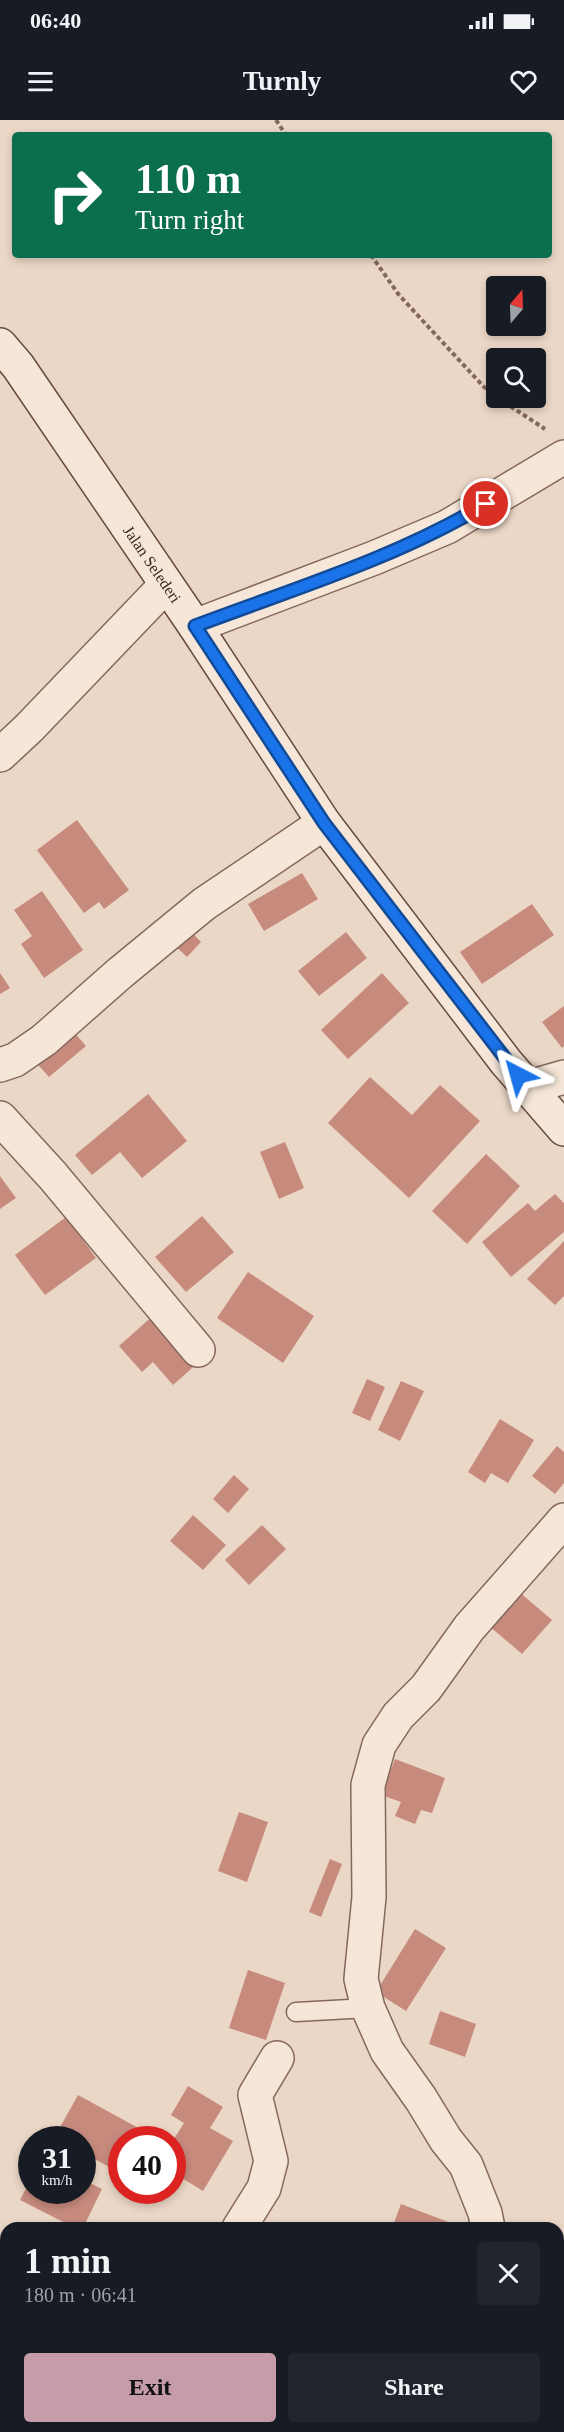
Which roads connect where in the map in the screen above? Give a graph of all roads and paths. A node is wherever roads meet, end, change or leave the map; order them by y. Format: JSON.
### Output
{"nodes":[{"id":1,"x":373,"y":258,"type":"edge"},
{"id":2,"x":0,"y":345,"type":"edge"},
{"id":3,"x":486,"y":389,"type":"edge"},
{"id":4,"x":512,"y":408,"type":"edge"},
{"id":5,"x":558,"y":445,"type":"edge"},
{"id":6,"x":166,"y":585,"type":"junction"},
{"id":7,"x":195,"y":626,"type":"junction"},
{"id":8,"x":0,"y":754,"type":"edge"},
{"id":9,"x":324,"y":823,"type":"junction"},
{"id":10,"x":0,"y":1065,"type":"edge"},
{"id":11,"x":564,"y":1077,"type":"edge"},
{"id":12,"x":529,"y":1087,"type":"junction"},
{"id":13,"x":0,"y":1118,"type":"edge"},
{"id":14,"x":564,"y":1129,"type":"edge"},
{"id":15,"x":198,"y":1350,"type":"dead end"},
{"id":16,"x":564,"y":1520,"type":"edge"},
{"id":17,"x":368,"y":2008,"type":"junction"},
{"id":18,"x":296,"y":2012,"type":"dead end"},
{"id":19,"x":277,"y":2058,"type":"dead end"},
{"id":20,"x":242,"y":2222,"type":"edge"},
{"id":21,"x":487,"y":2222,"type":"edge"}],
"edges":[{"from":1,"to":3,"type":"path"},
{"from":2,"to":6,"type":"street","name":"Jalan Selederi"},
{"from":4,"to":5,"type":"path"},
{"from":5,"to":7,"type":"street"},
{"from":6,"to":7,"type":"street","name":"Jalan Selederi"},
{"from":6,"to":8,"type":"street"},
{"from":7,"to":9,"type":"street","name":"Jalan Selederi"},
{"from":9,"to":10,"type":"street"},
{"from":9,"to":12,"type":"street","name":"Jalan Selederi"},
{"from":11,"to":12,"type":"street"},
{"from":12,"to":14,"type":"street","name":"Jalan Selederi"},
{"from":13,"to":15,"type":"street"},
{"from":16,"to":17,"type":"street"},
{"from":17,"to":18,"type":"lane"},
{"from":17,"to":21,"type":"street"},
{"from":19,"to":20,"type":"street"}]}
